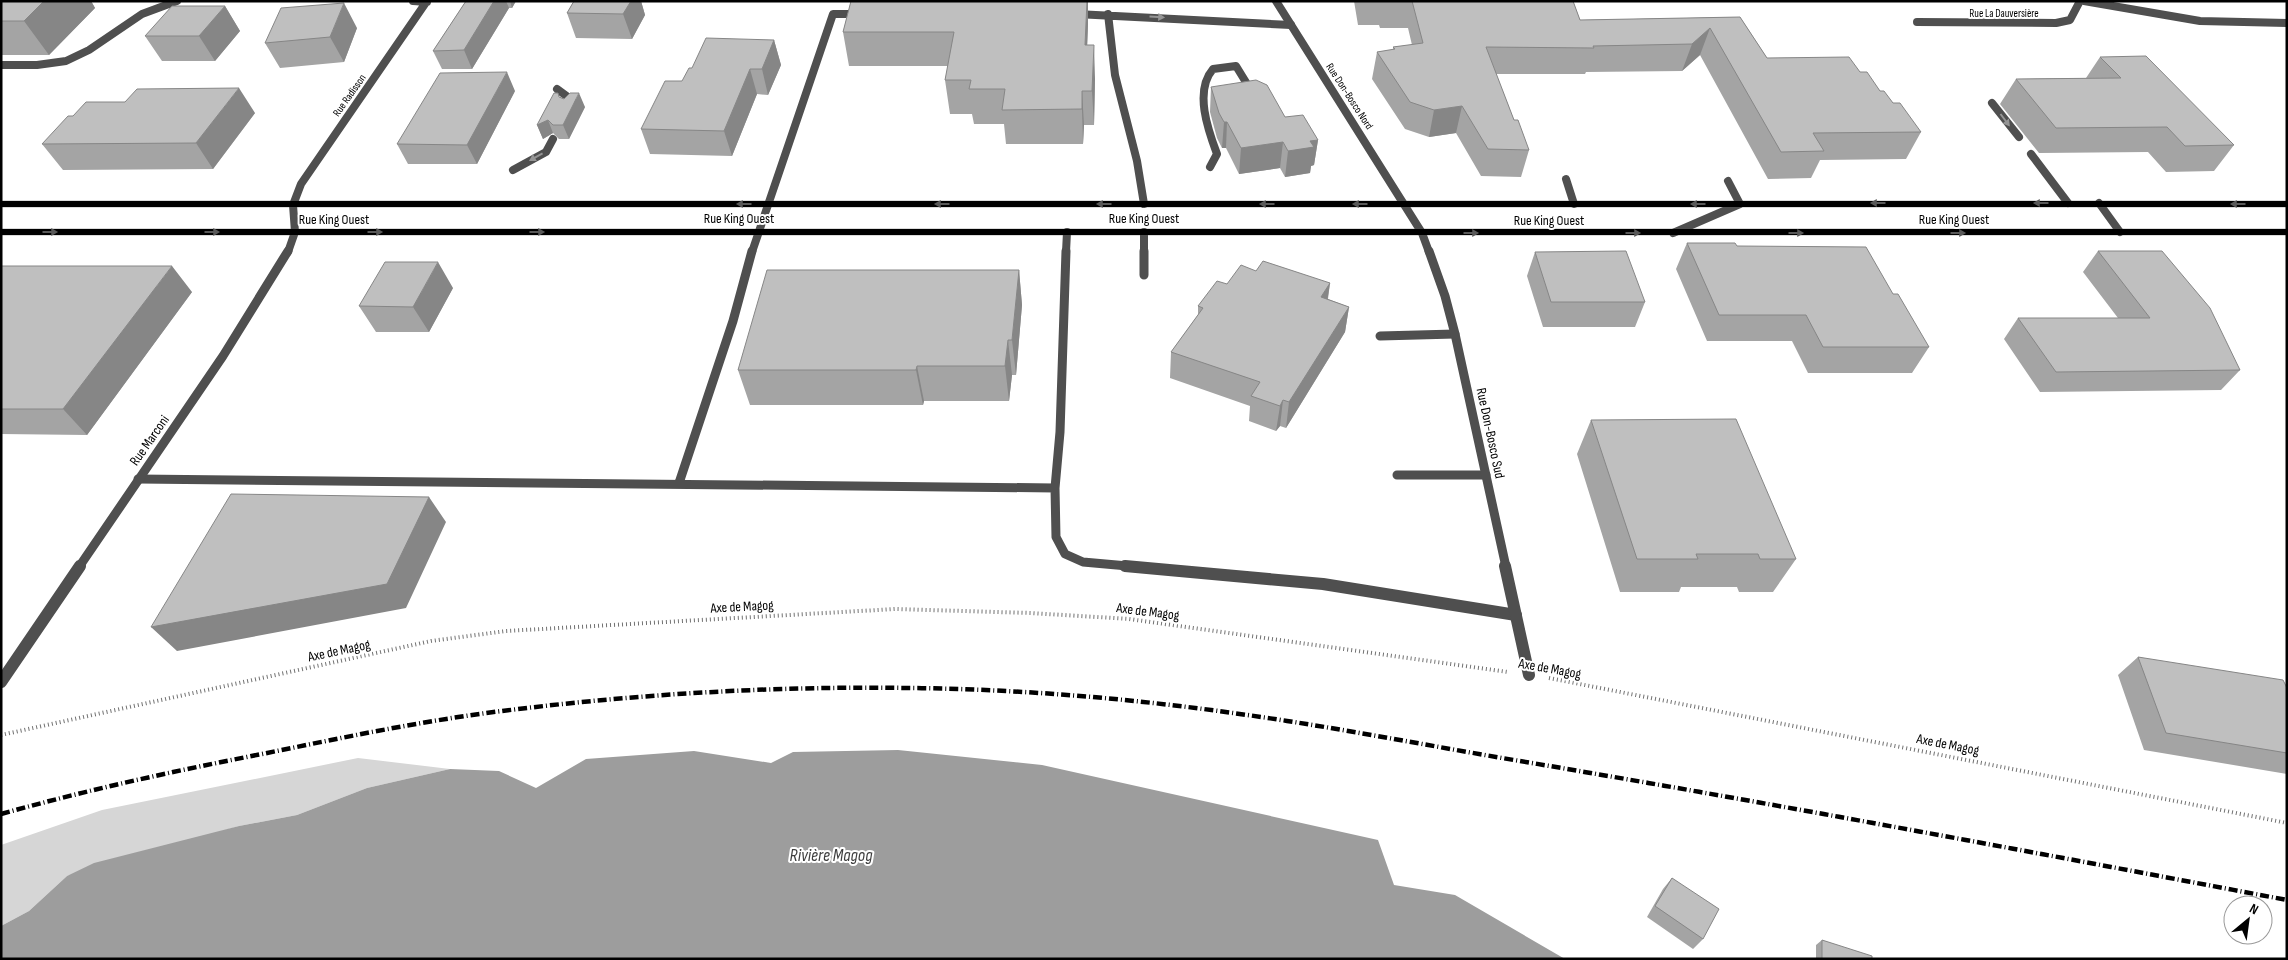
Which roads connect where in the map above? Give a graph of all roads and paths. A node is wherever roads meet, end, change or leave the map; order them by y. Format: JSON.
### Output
{"nodes":[{"id":1,"x":177,"y":1,"type":"edge"},
{"id":2,"x":413,"y":1,"type":"edge"},
{"id":3,"x":427,"y":1,"type":"edge"},
{"id":4,"x":1276,"y":1,"type":"edge"},
{"id":5,"x":2080,"y":1,"type":"edge"},
{"id":6,"x":2084,"y":1,"type":"edge"},
{"id":7,"x":872,"y":14,"type":"edge"},
{"id":8,"x":1069,"y":14,"type":"edge"},
{"id":9,"x":1108,"y":14,"type":"junction"},
{"id":10,"x":1917,"y":22,"type":"dead end"},
{"id":11,"x":2287,"y":23,"type":"edge"},
{"id":12,"x":1291,"y":25,"type":"junction"},
{"id":13,"x":1,"y":65,"type":"edge"},
{"id":14,"x":557,"y":89,"type":"dead end"},
{"id":15,"x":1992,"y":102,"type":"dead end"},
{"id":16,"x":1259,"y":103,"type":"edge"},
{"id":17,"x":569,"y":106,"type":"edge"},
{"id":18,"x":2019,"y":137,"type":"dead end"},
{"id":19,"x":553,"y":139,"type":"edge"},
{"id":20,"x":2031,"y":154,"type":"dead end"},
{"id":21,"x":1210,"y":167,"type":"dead end"},
{"id":22,"x":514,"y":170,"type":"dead end"},
{"id":23,"x":1566,"y":179,"type":"dead end"},
{"id":24,"x":1728,"y":181,"type":"dead end"},
{"id":25,"x":2068,"y":203,"type":"junction"},
{"id":26,"x":2099,"y":203,"type":"junction"},
{"id":27,"x":1,"y":204,"type":"edge"},
{"id":28,"x":293,"y":204,"type":"junction"},
{"id":29,"x":768,"y":204,"type":"junction"},
{"id":30,"x":1144,"y":204,"type":"junction"},
{"id":31,"x":1404,"y":204,"type":"junction"},
{"id":32,"x":1574,"y":204,"type":"junction"},
{"id":33,"x":1740,"y":204,"type":"junction"},
{"id":34,"x":2287,"y":204,"type":"edge"},
{"id":35,"x":1,"y":232,"type":"edge"},
{"id":36,"x":295,"y":232,"type":"junction"},
{"id":37,"x":758,"y":232,"type":"junction"},
{"id":38,"x":1067,"y":232,"type":"junction"},
{"id":39,"x":1144,"y":232,"type":"junction"},
{"id":40,"x":2120,"y":232,"type":"junction"},
{"id":41,"x":2287,"y":232,"type":"edge"},
{"id":42,"x":1422,"y":233,"type":"junction"},
{"id":43,"x":1673,"y":233,"type":"junction"},
{"id":44,"x":1144,"y":275,"type":"dead end"},
{"id":45,"x":1455,"y":334,"type":"junction"},
{"id":46,"x":1380,"y":336,"type":"dead end"},
{"id":47,"x":1397,"y":475,"type":"dead end"},
{"id":48,"x":1486,"y":475,"type":"junction"},
{"id":49,"x":138,"y":479,"type":"junction"},
{"id":50,"x":679,"y":483,"type":"junction"},
{"id":51,"x":1055,"y":488,"type":"junction"},
{"id":52,"x":1516,"y":615,"type":"junction"},
{"id":53,"x":1529,"y":675,"type":"junction"},
{"id":54,"x":1,"y":682,"type":"edge"},
{"id":55,"x":1,"y":735,"type":"edge"},
{"id":56,"x":2287,"y":823,"type":"edge"}],
"edges":[{"from":1,"to":13,"type":"street"},
{"from":2,"to":3,"type":"street"},
{"from":3,"to":28,"type":"street","name":"Rue Radisson"},
{"from":4,"to":12,"type":"street","name":"Rue Don-Bosco Nord"},
{"from":5,"to":10,"type":"street","name":"Rue La Dauversière"},
{"from":6,"to":11,"type":"street"},
{"from":7,"to":29,"type":"street"},
{"from":8,"to":9,"type":"street"},
{"from":9,"to":12,"type":"street","one_way":true},
{"from":9,"to":30,"type":"street"},
{"from":12,"to":31,"type":"street","name":"Rue Don-Bosco Nord"},
{"from":14,"to":17,"type":"street"},
{"from":15,"to":18,"type":"street","one_way":true},
{"from":16,"to":21,"type":"street"},
{"from":19,"to":22,"type":"street","one_way":true},
{"from":20,"to":25,"type":"street"},
{"from":23,"to":32,"type":"street"},
{"from":24,"to":33,"type":"street"},
{"from":25,"to":26,"type":"main road","name":"Rue King Ouest"},
{"from":25,"to":33,"type":"main road","name":"Rue King Ouest","one_way":true},
{"from":34,"to":26,"type":"main road","name":"Rue King Ouest","one_way":true},
{"from":26,"to":40,"type":"street"},
{"from":27,"to":28,"type":"main road","name":"Rue King Ouest"},
{"from":29,"to":28,"type":"main road","name":"Rue King Ouest","one_way":true},
{"from":28,"to":36,"type":"street","name":"Rue Marconi"},
{"from":30,"to":29,"type":"main road","name":"Rue King Ouest","one_way":true},
{"from":29,"to":37,"type":"street"},
{"from":31,"to":30,"type":"main road","name":"Rue King Ouest","one_way":true},
{"from":31,"to":32,"type":"main road","name":"Rue King Ouest"},
{"from":31,"to":42,"type":"street","name":"Rue Don-Bosco Sud"},
{"from":33,"to":32,"type":"main road","name":"Rue King Ouest","one_way":true},
{"from":33,"to":43,"type":"street"},
{"from":35,"to":36,"type":"main road","name":"Rue King Ouest","one_way":true},
{"from":36,"to":37,"type":"main road","name":"Rue King Ouest","one_way":true},
{"from":36,"to":49,"type":"street","name":"Rue Marconi"},
{"from":37,"to":38,"type":"main road","name":"Rue King Ouest"},
{"from":37,"to":50,"type":"street"},
{"from":38,"to":39,"type":"main road","name":"Rue King Ouest"},
{"from":38,"to":51,"type":"street"},
{"from":39,"to":42,"type":"main road","name":"Rue King Ouest"},
{"from":39,"to":44,"type":"street"},
{"from":40,"to":41,"type":"main road","name":"Rue King Ouest"},
{"from":43,"to":40,"type":"main road","name":"Rue King Ouest","one_way":true},
{"from":42,"to":43,"type":"main road","name":"Rue King Ouest","one_way":true},
{"from":42,"to":45,"type":"street","name":"Rue Don-Bosco Sud"},
{"from":45,"to":46,"type":"street"},
{"from":45,"to":48,"type":"street","name":"Rue Don-Bosco Sud"},
{"from":47,"to":48,"type":"street"},
{"from":48,"to":52,"type":"street","name":"Rue Don-Bosco Sud"},
{"from":49,"to":50,"type":"street"},
{"from":49,"to":54,"type":"street","name":"Rue Marconi"},
{"from":50,"to":51,"type":"street"},
{"from":51,"to":52,"type":"street"},
{"from":52,"to":53,"type":"street","name":"Rue Don-Bosco Sud"},
{"from":53,"to":55,"type":"path","name":"Axe de Magog"},
{"from":53,"to":56,"type":"path","name":"Axe de Magog"}]}
